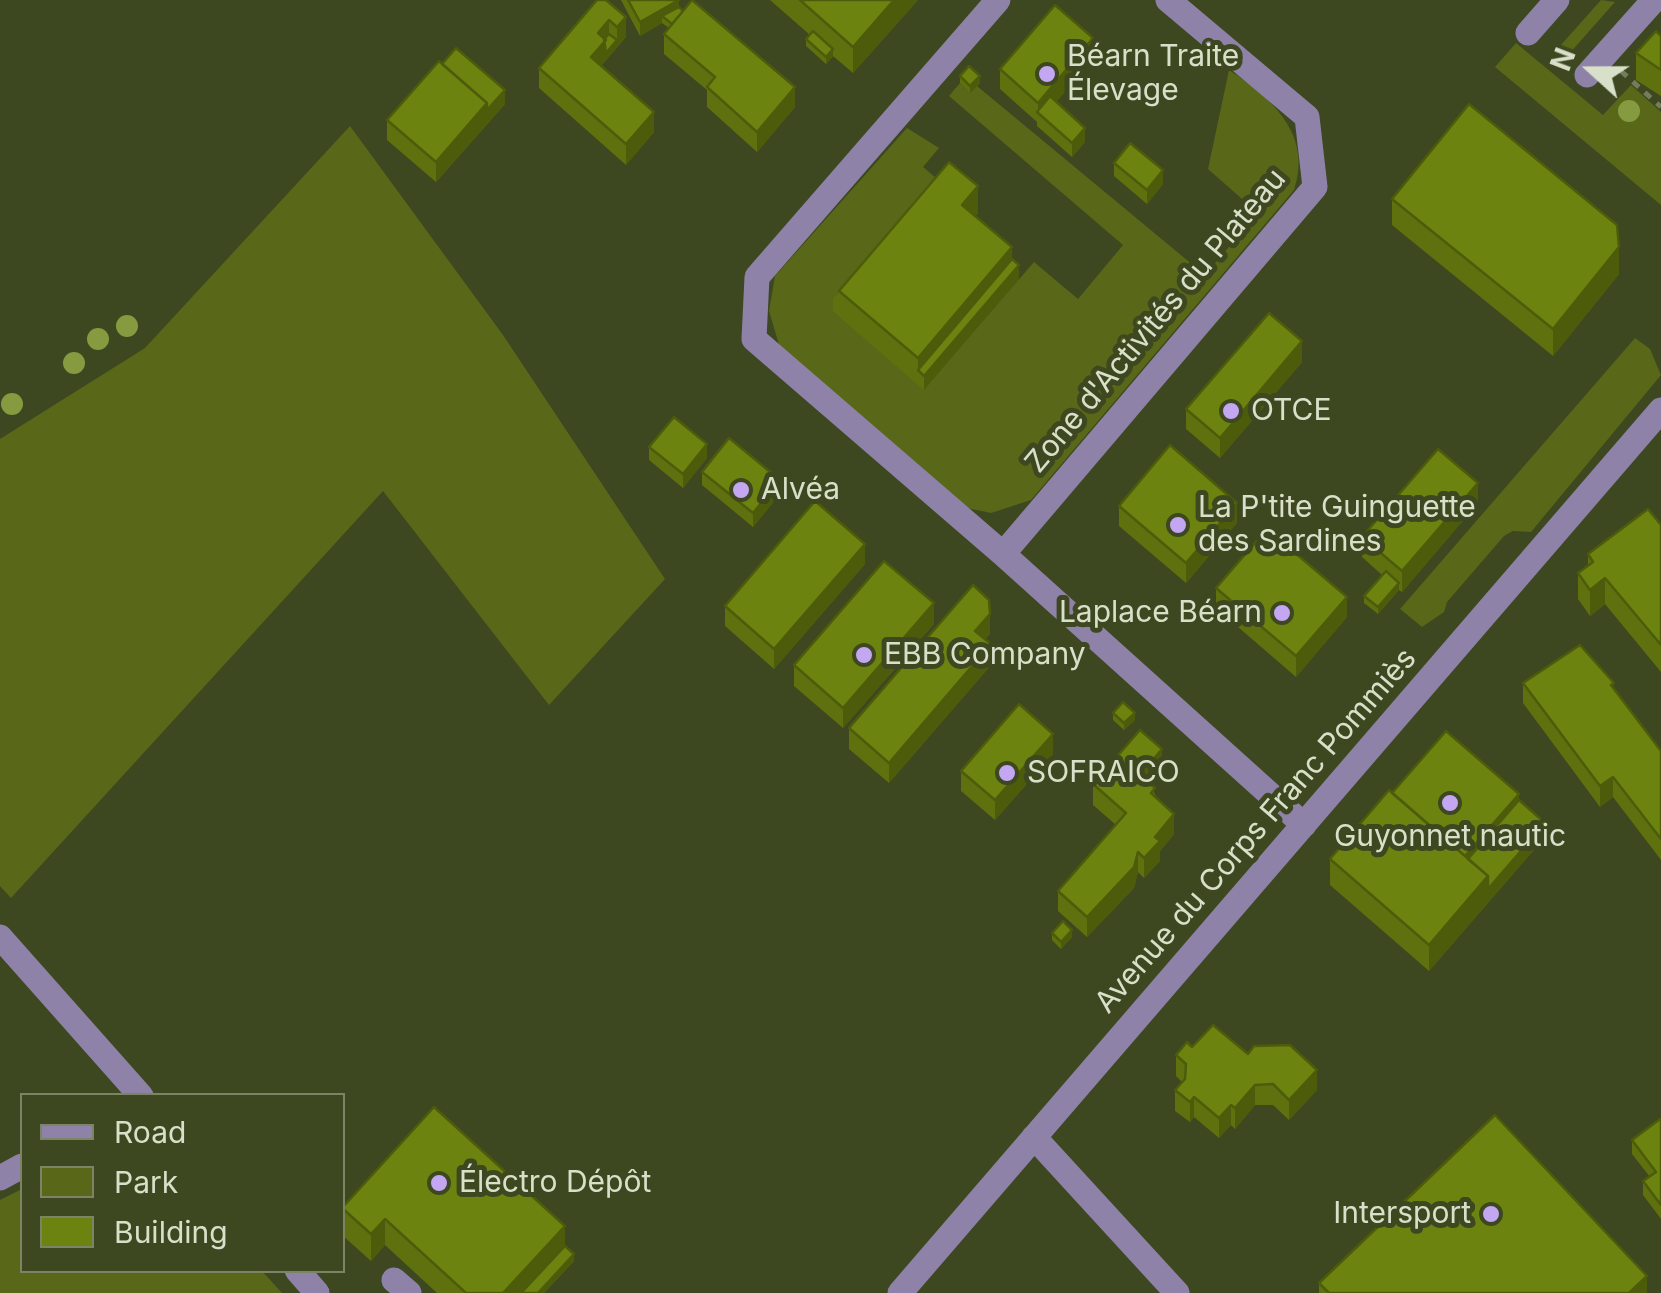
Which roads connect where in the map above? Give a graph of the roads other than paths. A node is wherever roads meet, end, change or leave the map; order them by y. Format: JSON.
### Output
{"nodes":[{"id":1,"x":998,"y":0,"type":"edge"},
{"id":2,"x":1168,"y":0,"type":"edge"},
{"id":3,"x":1558,"y":0,"type":"edge"},
{"id":4,"x":1642,"y":4,"type":"edge"},
{"id":5,"x":1528,"y":33,"type":"dead end"},
{"id":6,"x":1596,"y":65,"type":"road end"},
{"id":7,"x":1661,"y":410,"type":"edge"},
{"id":8,"x":1003,"y":554,"type":"junction"},
{"id":9,"x":1304,"y":825,"type":"junction"},
{"id":10,"x":0,"y":937,"type":"edge"},
{"id":11,"x":138,"y":1093,"type":"edge"},
{"id":12,"x":1034,"y":1138,"type":"junction"},
{"id":13,"x":300,"y":1273,"type":"edge"},
{"id":14,"x":317,"y":1293,"type":"edge"},
{"id":15,"x":900,"y":1293,"type":"edge"},
{"id":16,"x":1177,"y":1293,"type":"edge"}],
"edges":[{"from":1,"to":8,"type":"street"},
{"from":2,"to":8,"type":"street","name":"Zone d'Activités du Plateau"},
{"from":3,"to":5,"type":"street"},
{"from":4,"to":6,"type":"street"},
{"from":7,"to":9,"type":"street","name":"Avenue du Corps Franc Pommiès"},
{"from":8,"to":9,"type":"street"},
{"from":9,"to":12,"type":"street","name":"Avenue du Corps Franc Pommiès"},
{"from":10,"to":11,"type":"street"},
{"from":12,"to":15,"type":"street","name":"Avenue du Corps Franc Pommiès"},
{"from":12,"to":16,"type":"street"},
{"from":13,"to":14,"type":"street"}]}
